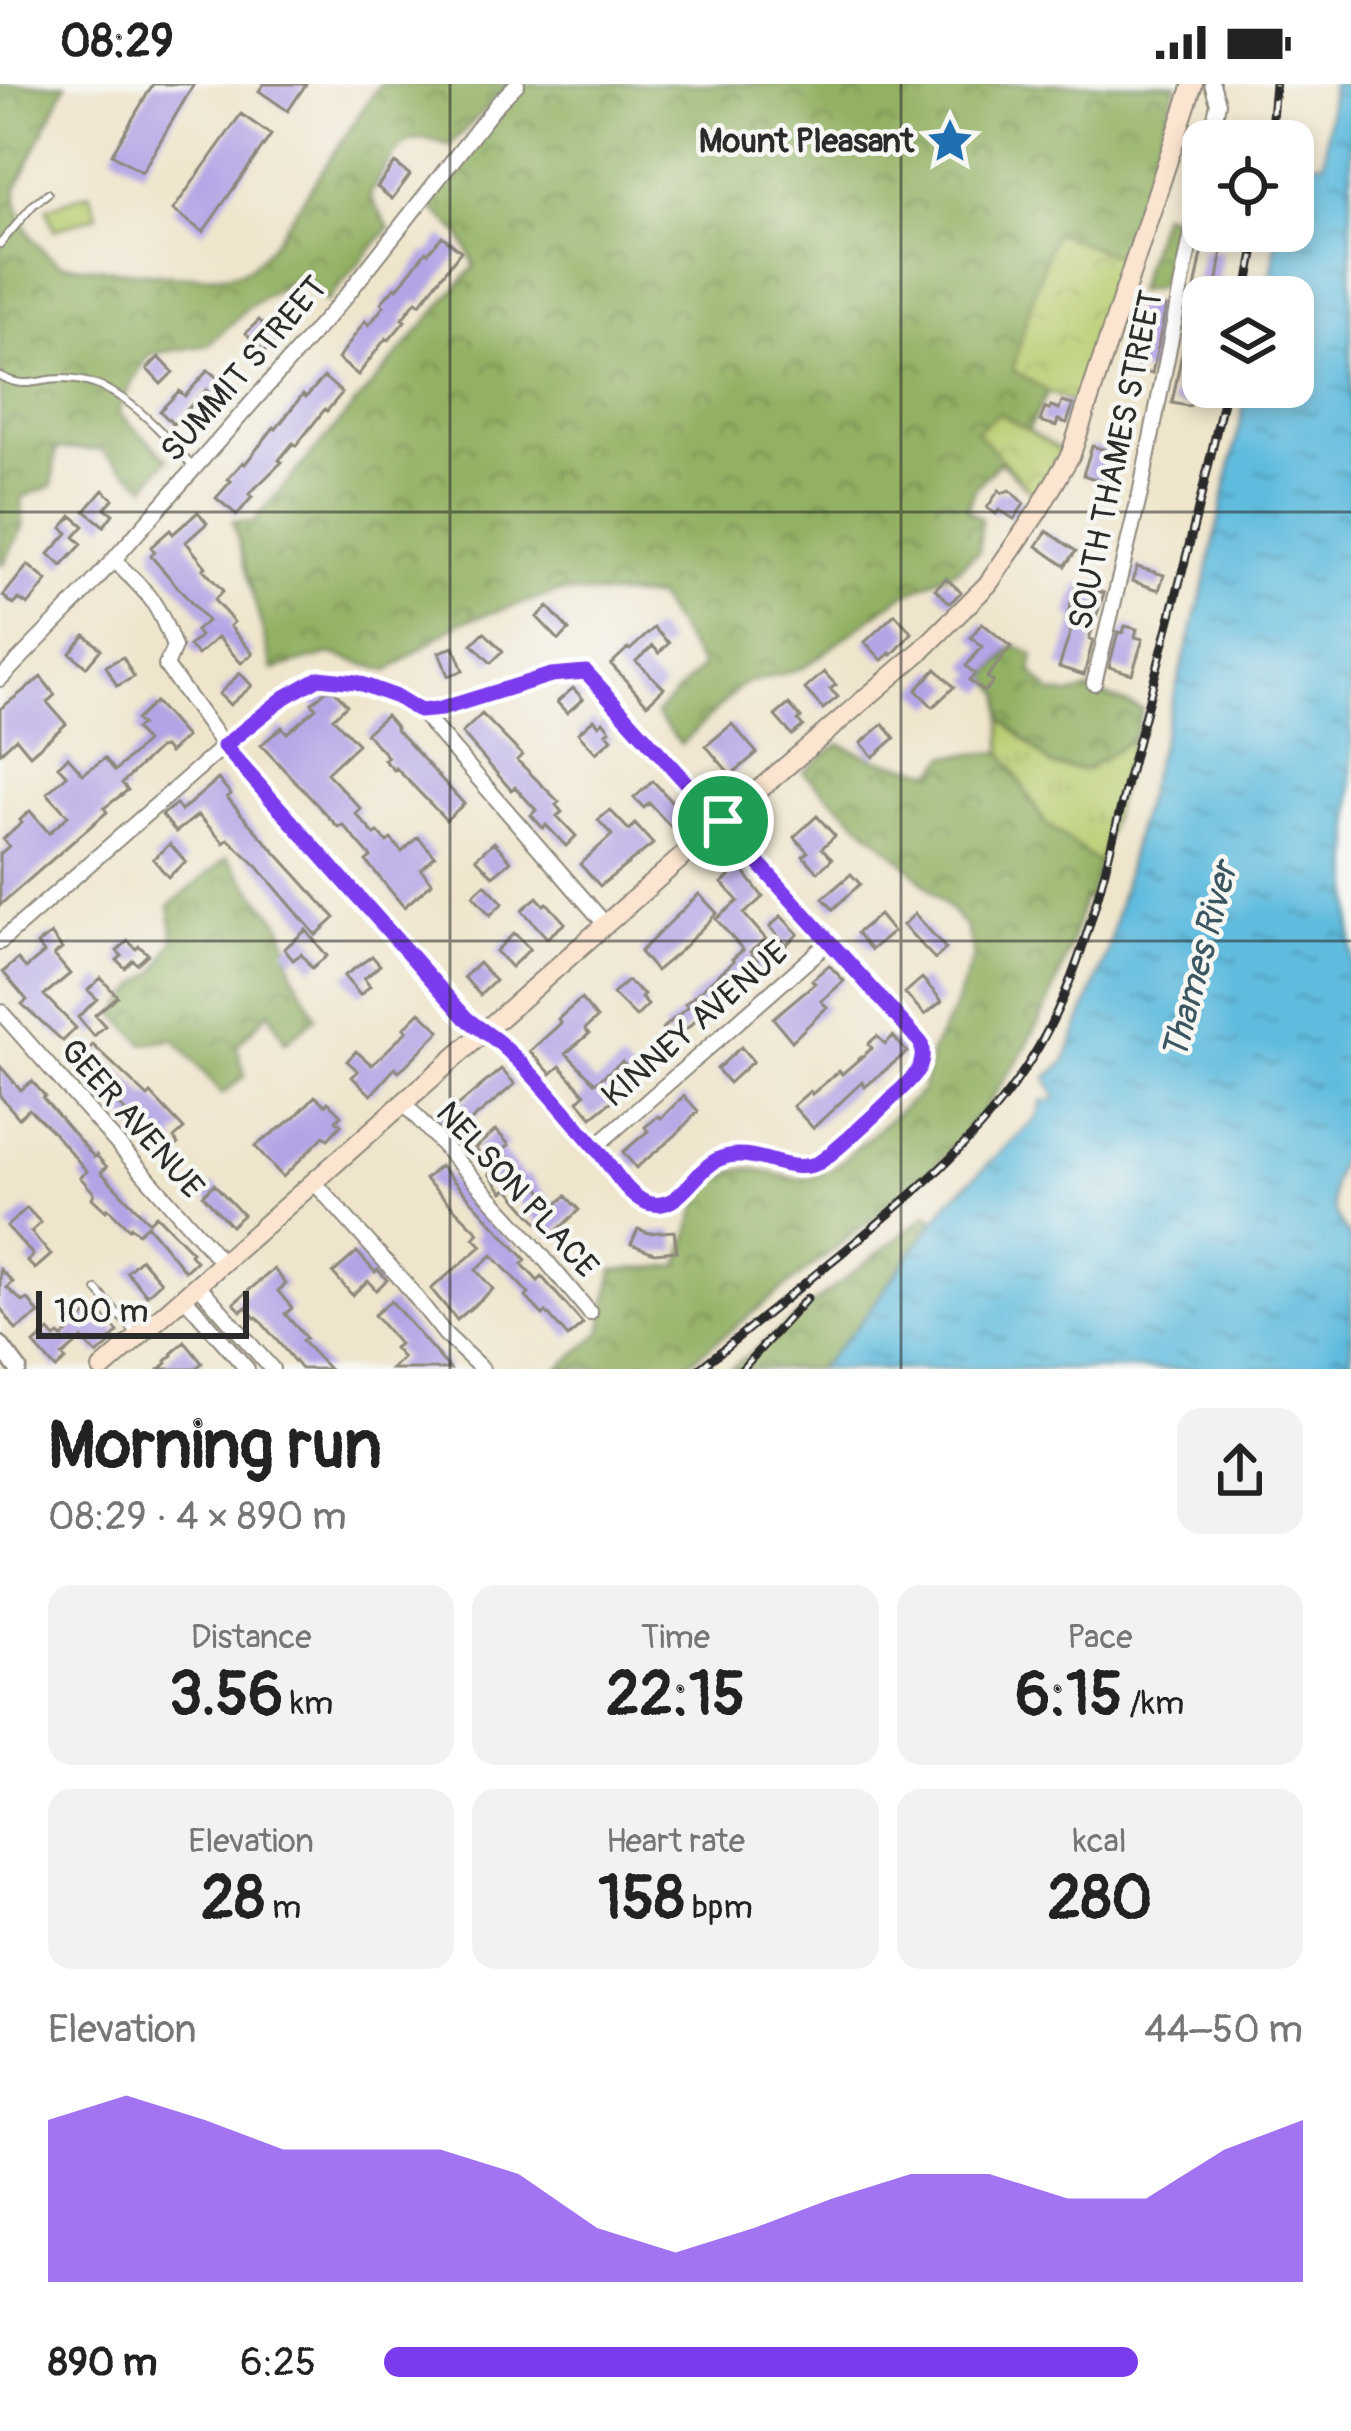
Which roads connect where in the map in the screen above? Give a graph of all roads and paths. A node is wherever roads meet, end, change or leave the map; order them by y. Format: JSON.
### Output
{"nodes":[{"id":1,"x":517,"y":84,"type":"edge"},
{"id":2,"x":1193,"y":84,"type":"edge"},
{"id":3,"x":1212,"y":84,"type":"edge"},
{"id":4,"x":1214,"y":120,"type":"edge"},
{"id":5,"x":48,"y":193,"type":"dead end"},
{"id":6,"x":0,"y":244,"type":"edge"},
{"id":7,"x":1188,"y":252,"type":"edge"},
{"id":8,"x":0,"y":376,"type":"edge"},
{"id":9,"x":194,"y":468,"type":"junction"},
{"id":10,"x":113,"y":560,"type":"junction"},
{"id":11,"x":0,"y":680,"type":"edge"},
{"id":12,"x":1094,"y":683,"type":"dead end"},
{"id":13,"x":420,"y":711,"type":"junction"},
{"id":14,"x":224,"y":746,"type":"junction"},
{"id":15,"x":723,"y":821,"type":"junction"},
{"id":16,"x":606,"y":925,"type":"junction"},
{"id":17,"x":830,"y":941,"type":"junction"},
{"id":18,"x":0,"y":942,"type":"edge"},
{"id":19,"x":0,"y":1011,"type":"edge"},
{"id":20,"x":484,"y":1032,"type":"junction"},
{"id":21,"x":404,"y":1103,"type":"junction"},
{"id":22,"x":595,"y":1147,"type":"junction"},
{"id":23,"x":314,"y":1182,"type":"junction"},
{"id":24,"x":223,"y":1263,"type":"junction"},
{"id":25,"x":97,"y":1290,"type":"dead end"},
{"id":26,"x":191,"y":1291,"type":"junction"},
{"id":27,"x":590,"y":1312,"type":"dead end"},
{"id":28,"x":139,"y":1337,"type":"junction"},
{"id":29,"x":0,"y":1345,"type":"edge"},
{"id":30,"x":18,"y":1369,"type":"edge"},
{"id":31,"x":102,"y":1369,"type":"edge"},
{"id":32,"x":247,"y":1369,"type":"edge"},
{"id":33,"x":272,"y":1369,"type":"edge"},
{"id":34,"x":482,"y":1369,"type":"edge"}],
"edges":[{"from":1,"to":9,"type":"street","name":"SUMMIT STREET"},
{"from":2,"to":15,"type":"main road"},
{"from":3,"to":4,"type":"street"},
{"from":5,"to":6,"type":"lane"},
{"from":7,"to":12,"type":"street","name":"SOUTH THAMES STREET"},
{"from":8,"to":9,"type":"lane"},
{"from":9,"to":10,"type":"street","name":"SUMMIT STREET"},
{"from":10,"to":11,"type":"street","name":"SUMMIT STREET"},
{"from":10,"to":14,"type":"street"},
{"from":13,"to":14,"type":"street"},
{"from":13,"to":15,"type":"street"},
{"from":13,"to":16,"type":"street"},
{"from":14,"to":18,"type":"street"},
{"from":14,"to":20,"type":"street"},
{"from":15,"to":16,"type":"main road"},
{"from":15,"to":17,"type":"street"},
{"from":16,"to":20,"type":"main road"},
{"from":17,"to":22,"type":"street","name":"KINNEY AVENUE"},
{"from":17,"to":22,"type":"street"},
{"from":19,"to":24,"type":"street","name":"GEER AVENUE"},
{"from":20,"to":21,"type":"main road"},
{"from":20,"to":22,"type":"street"},
{"from":21,"to":23,"type":"main road"},
{"from":21,"to":27,"type":"street","name":"NELSON PLACE"},
{"from":23,"to":24,"type":"main road"},
{"from":23,"to":34,"type":"street"},
{"from":24,"to":26,"type":"main road"},
{"from":25,"to":28,"type":"lane"},
{"from":26,"to":28,"type":"main road"},
{"from":26,"to":32,"type":"street"},
{"from":26,"to":33,"type":"street"},
{"from":28,"to":31,"type":"main road"},
{"from":29,"to":30,"type":"street"}]}
